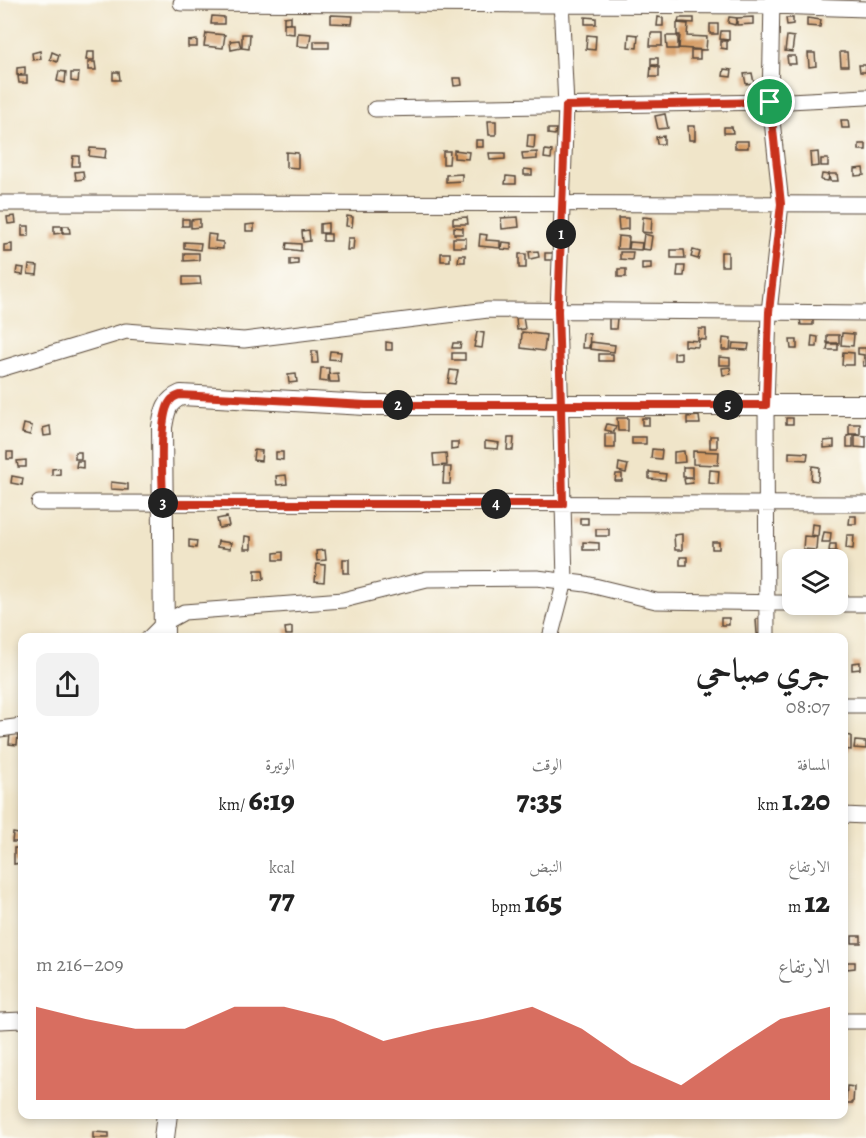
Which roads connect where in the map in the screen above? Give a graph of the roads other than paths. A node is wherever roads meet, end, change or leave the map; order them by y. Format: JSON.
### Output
{"nodes":[{"id":1,"x":181,"y":3,"type":"dead end"},
{"id":2,"x":561,"y":3,"type":"edge"},
{"id":3,"x":772,"y":3,"type":"edge"},
{"id":4,"x":866,"y":9,"type":"edge"},
{"id":5,"x":866,"y":97,"type":"edge"},
{"id":6,"x":770,"y":102,"type":"junction"},
{"id":7,"x":566,"y":106,"type":"junction"},
{"id":8,"x":375,"y":109,"type":"dead end"},
{"id":9,"x":0,"y":203,"type":"edge"},
{"id":10,"x":563,"y":204,"type":"junction"},
{"id":11,"x":781,"y":204,"type":"junction"},
{"id":12,"x":866,"y":204,"type":"edge"},
{"id":13,"x":558,"y":311,"type":"junction"},
{"id":14,"x":769,"y":312,"type":"junction"},
{"id":15,"x":866,"y":313,"type":"edge"},
{"id":16,"x":0,"y":369,"type":"edge"},
{"id":17,"x":561,"y":405,"type":"junction"},
{"id":18,"x":766,"y":405,"type":"junction"},
{"id":19,"x":866,"y":405,"type":"edge"},
{"id":20,"x":39,"y":503,"type":"dead end"},
{"id":21,"x":163,"y":504,"type":"junction"},
{"id":22,"x":563,"y":504,"type":"junction"},
{"id":23,"x":766,"y":504,"type":"junction"},
{"id":24,"x":866,"y":504,"type":"edge"},
{"id":25,"x":565,"y":581,"type":"junction"},
{"id":26,"x":766,"y":603,"type":"junction"},
{"id":27,"x":782,"y":603,"type":"edge"},
{"id":28,"x":848,"y":604,"type":"edge"},
{"id":29,"x":866,"y":604,"type":"edge"},
{"id":30,"x":164,"y":630,"type":"edge"},
{"id":31,"x":551,"y":633,"type":"edge"},
{"id":32,"x":767,"y":633,"type":"edge"},
{"id":33,"x":848,"y":705,"type":"edge"},
{"id":34,"x":866,"y":705,"type":"edge"},
{"id":35,"x":18,"y":727,"type":"edge"},
{"id":36,"x":0,"y":729,"type":"edge"},
{"id":37,"x":848,"y":815,"type":"edge"},
{"id":38,"x":866,"y":816,"type":"edge"},
{"id":39,"x":18,"y":1020,"type":"edge"},
{"id":40,"x":0,"y":1021,"type":"edge"},
{"id":41,"x":166,"y":1119,"type":"edge"},
{"id":42,"x":164,"y":1138,"type":"edge"}],
"edges":[{"from":1,"to":2,"type":"street"},
{"from":2,"to":3,"type":"street"},
{"from":2,"to":7,"type":"street"},
{"from":3,"to":4,"type":"street"},
{"from":3,"to":6,"type":"street"},
{"from":5,"to":6,"type":"street"},
{"from":6,"to":7,"type":"street"},
{"from":6,"to":11,"type":"street"},
{"from":7,"to":8,"type":"street"},
{"from":7,"to":10,"type":"street"},
{"from":9,"to":10,"type":"street"},
{"from":10,"to":11,"type":"street"},
{"from":10,"to":13,"type":"street"},
{"from":11,"to":12,"type":"street"},
{"from":11,"to":14,"type":"street"},
{"from":13,"to":14,"type":"street"},
{"from":13,"to":16,"type":"street"},
{"from":13,"to":17,"type":"street"},
{"from":14,"to":15,"type":"street"},
{"from":14,"to":18,"type":"street"},
{"from":17,"to":18,"type":"main road"},
{"from":17,"to":21,"type":"main road"},
{"from":17,"to":22,"type":"street"},
{"from":18,"to":19,"type":"main road"},
{"from":18,"to":23,"type":"street"},
{"from":20,"to":21,"type":"street"},
{"from":21,"to":22,"type":"street"},
{"from":21,"to":30,"type":"main road"},
{"from":22,"to":23,"type":"street"},
{"from":22,"to":25,"type":"street"},
{"from":23,"to":24,"type":"street"},
{"from":23,"to":26,"type":"street"},
{"from":25,"to":26,"type":"street"},
{"from":25,"to":30,"type":"street"},
{"from":25,"to":31,"type":"street"},
{"from":26,"to":27,"type":"street"},
{"from":26,"to":32,"type":"street"},
{"from":28,"to":29,"type":"street"},
{"from":33,"to":34,"type":"street"},
{"from":35,"to":36,"type":"street"},
{"from":37,"to":38,"type":"street"},
{"from":39,"to":40,"type":"street"},
{"from":41,"to":42,"type":"main road"}]}
